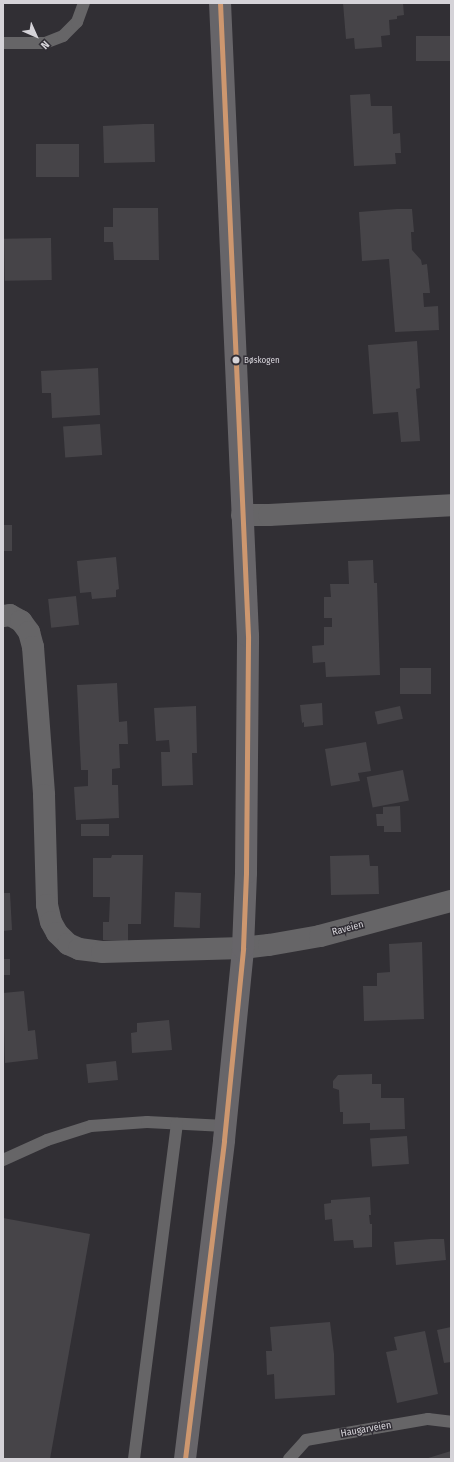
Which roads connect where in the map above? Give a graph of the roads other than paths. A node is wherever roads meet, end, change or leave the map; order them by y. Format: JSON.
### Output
{"nodes":[{"id":1,"x":84,"y":3,"type":"edge"},
{"id":2,"x":220,"y":3,"type":"edge"},
{"id":3,"x":3,"y":43,"type":"edge"},
{"id":4,"x":451,"y":505,"type":"edge"},
{"id":5,"x":242,"y":515,"type":"junction"},
{"id":6,"x":3,"y":616,"type":"edge"},
{"id":7,"x":451,"y":901,"type":"edge"},
{"id":8,"x":243,"y":948,"type":"junction"},
{"id":9,"x":177,"y":1124,"type":"junction"},
{"id":10,"x":225,"y":1126,"type":"junction"},
{"id":11,"x":3,"y":1160,"type":"edge"},
{"id":12,"x":451,"y":1422,"type":"edge"},
{"id":13,"x":134,"y":1459,"type":"edge"},
{"id":14,"x":185,"y":1459,"type":"edge"},
{"id":15,"x":289,"y":1459,"type":"edge"}],
"edges":[{"from":1,"to":3,"type":"lane"},
{"from":2,"to":5,"type":"main road"},
{"from":4,"to":5,"type":"street"},
{"from":5,"to":8,"type":"main road"},
{"from":6,"to":8,"type":"street","name":"Raveien"},
{"from":7,"to":8,"type":"street","name":"Raveien"},
{"from":8,"to":10,"type":"main road"},
{"from":9,"to":10,"type":"lane"},
{"from":9,"to":11,"type":"lane"},
{"from":9,"to":13,"type":"lane"},
{"from":10,"to":14,"type":"main road"},
{"from":12,"to":15,"type":"lane","name":"Haugarveien"}]}
